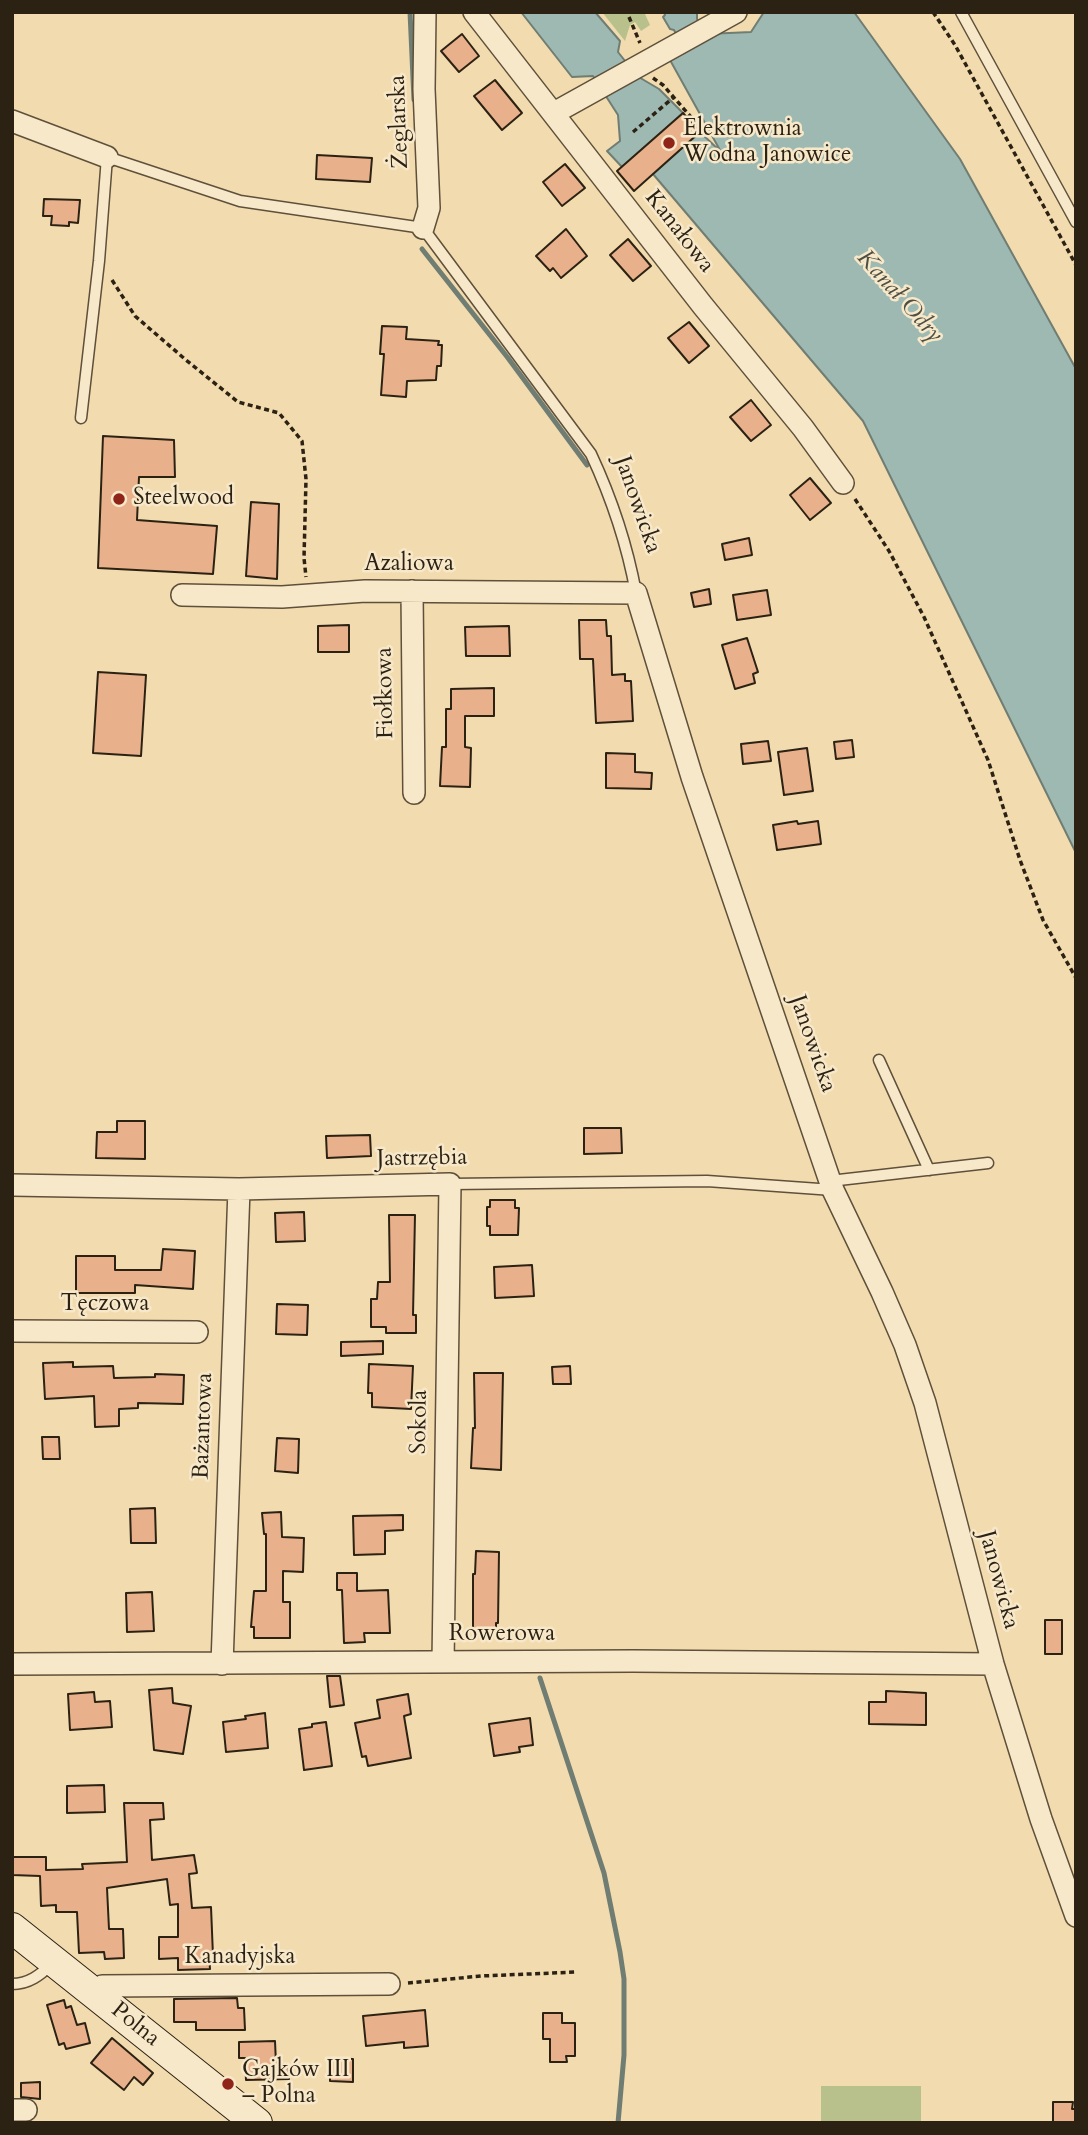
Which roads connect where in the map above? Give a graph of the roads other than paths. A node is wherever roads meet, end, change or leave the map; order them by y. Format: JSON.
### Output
{"nodes":[{"id":1,"x":425,"y":12,"type":"edge"},
{"id":2,"x":474,"y":12,"type":"edge"},
{"id":3,"x":736,"y":12,"type":"edge"},
{"id":4,"x":961,"y":12,"type":"edge"},
{"id":5,"x":554,"y":113,"type":"junction"},
{"id":6,"x":12,"y":121,"type":"edge"},
{"id":7,"x":107,"y":157,"type":"junction"},
{"id":8,"x":1076,"y":222,"type":"edge"},
{"id":9,"x":423,"y":228,"type":"junction"},
{"id":10,"x":81,"y":418,"type":"dead end"},
{"id":11,"x":843,"y":483,"type":"road end"},
{"id":12,"x":412,"y":591,"type":"junction"},
{"id":13,"x":636,"y":593,"type":"junction"},
{"id":14,"x":182,"y":595,"type":"dead end"},
{"id":15,"x":414,"y":793,"type":"dead end"},
{"id":16,"x":879,"y":1060,"type":"dead end"},
{"id":17,"x":988,"y":1163,"type":"dead end"},
{"id":18,"x":929,"y":1170,"type":"junction"},
{"id":19,"x":450,"y":1184,"type":"junction"},
{"id":20,"x":12,"y":1185,"type":"edge"},
{"id":21,"x":831,"y":1185,"type":"junction"},
{"id":22,"x":239,"y":1189,"type":"junction"},
{"id":23,"x":12,"y":1331,"type":"edge"},
{"id":24,"x":197,"y":1332,"type":"dead end"},
{"id":25,"x":443,"y":1662,"type":"junction"},
{"id":26,"x":12,"y":1664,"type":"edge"},
{"id":27,"x":222,"y":1664,"type":"junction"},
{"id":28,"x":993,"y":1664,"type":"junction"},
{"id":29,"x":1076,"y":1916,"type":"edge"},
{"id":30,"x":12,"y":1928,"type":"edge"},
{"id":31,"x":54,"y":1962,"type":"junction"},
{"id":32,"x":12,"y":1984,"type":"edge"},
{"id":33,"x":389,"y":1984,"type":"road end"},
{"id":34,"x":93,"y":1993,"type":"junction"},
{"id":35,"x":257,"y":2123,"type":"edge"}],
"edges":[{"from":1,"to":9,"type":"street","name":"Żeglarska"},
{"from":2,"to":5,"type":"street","name":"Kanałowa"},
{"from":3,"to":5,"type":"street"},
{"from":4,"to":8,"type":"lane"},
{"from":5,"to":11,"type":"street","name":"Kanałowa"},
{"from":6,"to":7,"type":"street"},
{"from":7,"to":9,"type":"lane"},
{"from":7,"to":10,"type":"lane"},
{"from":9,"to":13,"type":"lane","name":"Janowicka"},
{"from":12,"to":13,"type":"street","name":"Azaliowa"},
{"from":12,"to":14,"type":"street","name":"Azaliowa"},
{"from":12,"to":15,"type":"street","name":"Fiołkowa"},
{"from":13,"to":21,"type":"street","name":"Janowicka"},
{"from":16,"to":18,"type":"lane"},
{"from":17,"to":18,"type":"lane","name":"Jastrzębia"},
{"from":18,"to":21,"type":"lane","name":"Jastrzębia"},
{"from":19,"to":21,"type":"lane","name":"Jastrzębia"},
{"from":19,"to":22,"type":"street","name":"Jastrzębia"},
{"from":19,"to":25,"type":"street","name":"Sokola"},
{"from":20,"to":22,"type":"street","name":"Jastrzębia"},
{"from":21,"to":28,"type":"street","name":"Janowicka"},
{"from":22,"to":27,"type":"street","name":"Bażantowa"},
{"from":23,"to":24,"type":"street","name":"Tęczowa"},
{"from":25,"to":27,"type":"street","name":"Rowerowa"},
{"from":25,"to":28,"type":"street","name":"Rowerowa"},
{"from":26,"to":27,"type":"street","name":"Rowerowa"},
{"from":28,"to":29,"type":"street","name":"Janowicka"},
{"from":30,"to":31,"type":"street","name":"Polna"},
{"from":31,"to":32,"type":"lane"},
{"from":31,"to":34,"type":"street","name":"Polna"},
{"from":33,"to":34,"type":"street","name":"Kanadyjska"},
{"from":34,"to":35,"type":"street","name":"Polna"}]}
